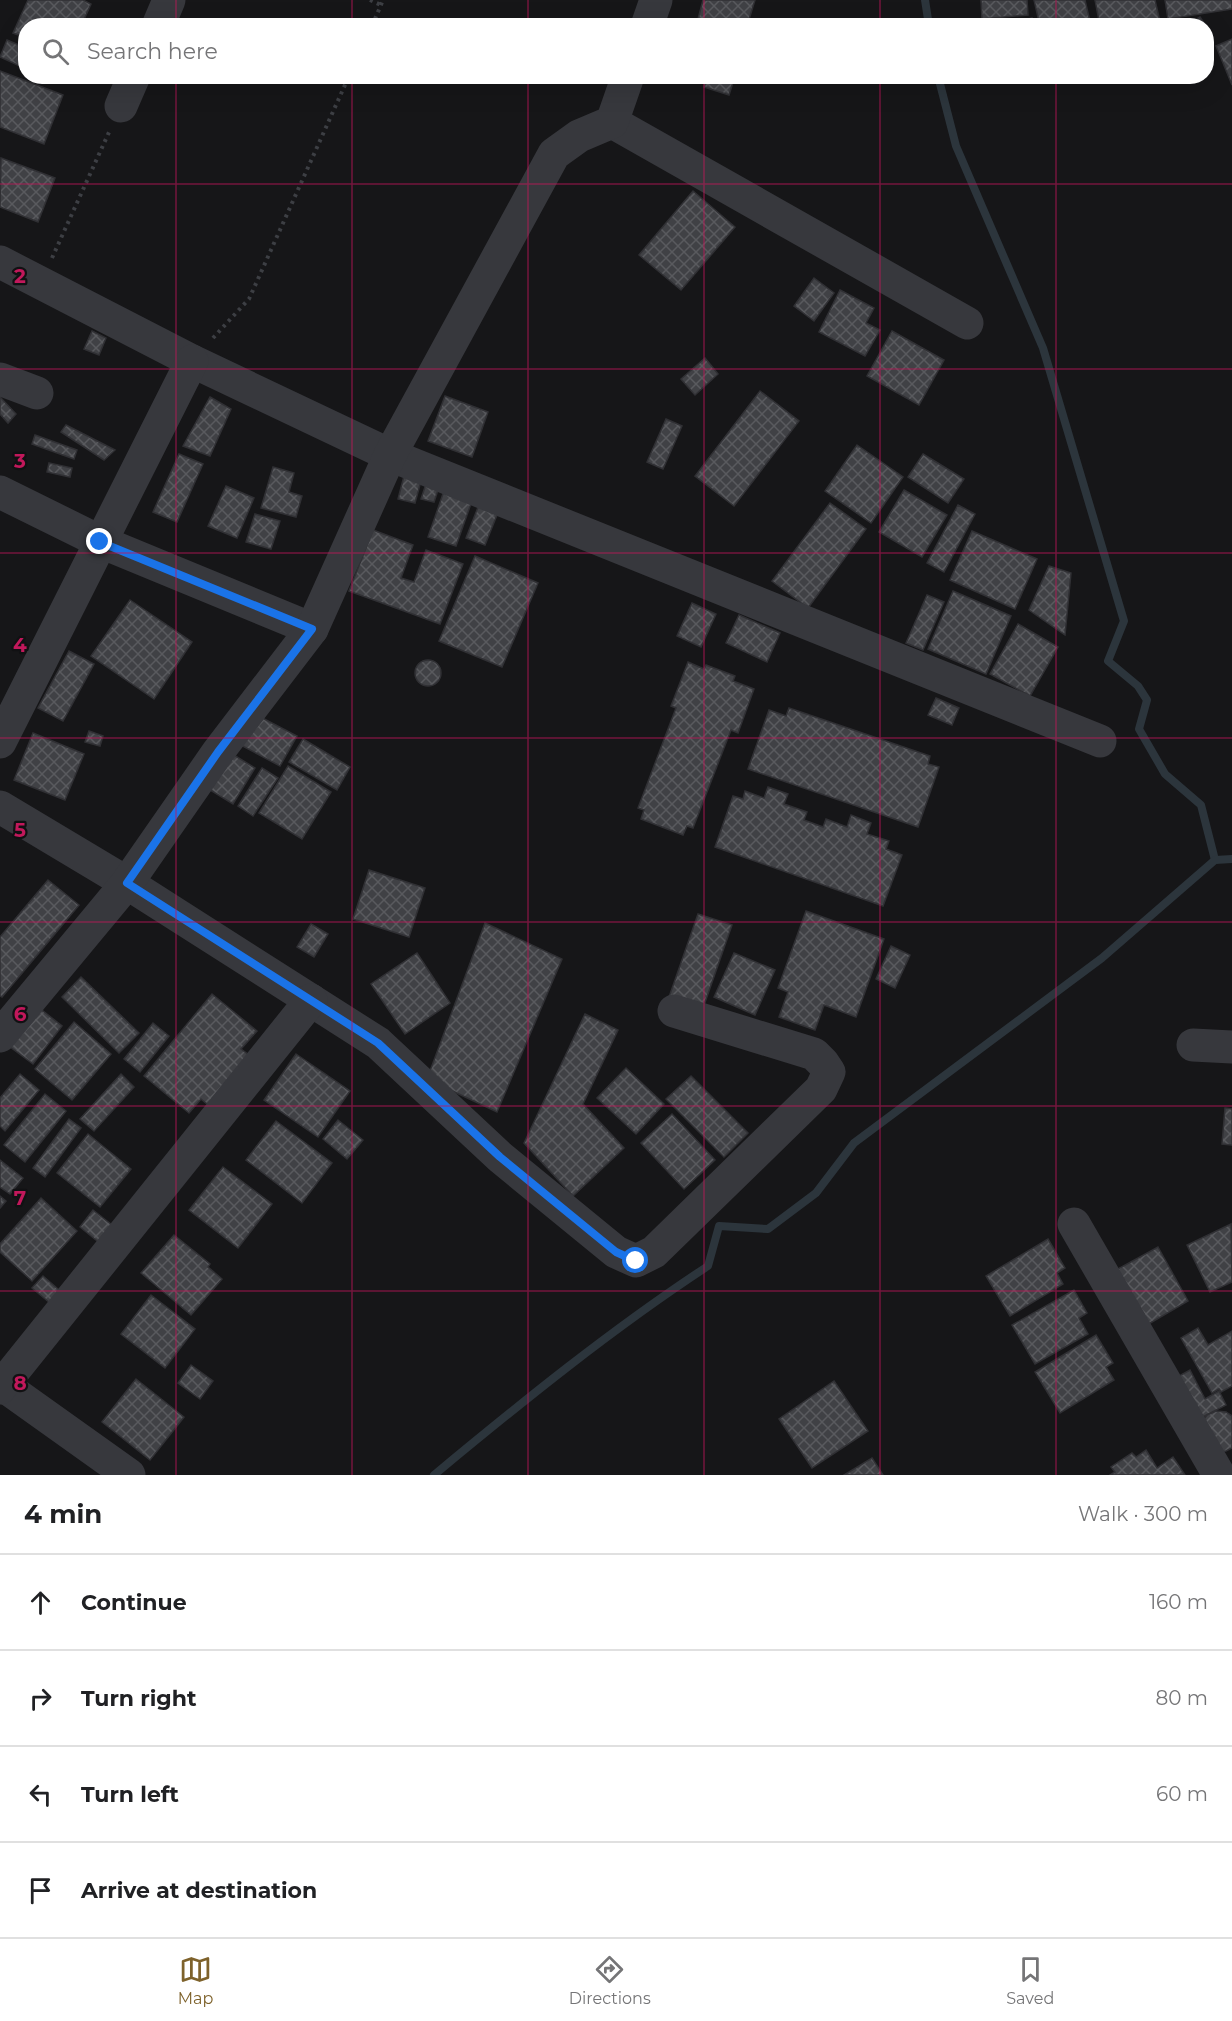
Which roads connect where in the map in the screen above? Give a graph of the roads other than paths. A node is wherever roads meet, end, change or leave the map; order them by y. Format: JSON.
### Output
{"nodes":[{"id":1,"x":170,"y":0,"type":"edge"},
{"id":2,"x":656,"y":0,"type":"edge"},
{"id":3,"x":162,"y":18,"type":"edge"},
{"id":4,"x":650,"y":18,"type":"edge"},
{"id":5,"x":131,"y":84,"type":"edge"},
{"id":6,"x":625,"y":84,"type":"edge"},
{"id":7,"x":121,"y":106,"type":"road end"},
{"id":8,"x":612,"y":122,"type":"junction"},
{"id":9,"x":0,"y":262,"type":"edge"},
{"id":10,"x":967,"y":323,"type":"dead end"},
{"id":11,"x":192,"y":361,"type":"junction"},
{"id":12,"x":0,"y":379,"type":"edge"},
{"id":13,"x":37,"y":393,"type":"dead end"},
{"id":14,"x":390,"y":455,"type":"junction"},
{"id":15,"x":0,"y":492,"type":"edge"},
{"id":16,"x":100,"y":542,"type":"junction"},
{"id":17,"x":312,"y":629,"type":"junction"},
{"id":18,"x":1100,"y":741,"type":"dead end"},
{"id":19,"x":0,"y":742,"type":"edge"},
{"id":20,"x":0,"y":807,"type":"edge"},
{"id":21,"x":127,"y":883,"type":"junction"},
{"id":22,"x":311,"y":1000,"type":"junction"},
{"id":23,"x":674,"y":1011,"type":"dead end"},
{"id":24,"x":0,"y":1036,"type":"edge"},
{"id":25,"x":1193,"y":1044,"type":"dead end"},
{"id":26,"x":1232,"y":1047,"type":"edge"},
{"id":27,"x":1074,"y":1224,"type":"dead end"},
{"id":28,"x":1,"y":1386,"type":"edge"},
{"id":29,"x":129,"y":1475,"type":"edge"},
{"id":30,"x":1219,"y":1475,"type":"edge"}],
"edges":[{"from":1,"to":3,"type":"street"},
{"from":2,"to":4,"type":"street"},
{"from":5,"to":7,"type":"street"},
{"from":6,"to":8,"type":"street"},
{"from":8,"to":10,"type":"street"},
{"from":8,"to":14,"type":"street"},
{"from":9,"to":11,"type":"street"},
{"from":11,"to":14,"type":"street"},
{"from":11,"to":16,"type":"street"},
{"from":12,"to":13,"type":"street"},
{"from":14,"to":17,"type":"street"},
{"from":14,"to":18,"type":"street"},
{"from":15,"to":16,"type":"street"},
{"from":16,"to":17,"type":"street"},
{"from":16,"to":19,"type":"street"},
{"from":17,"to":21,"type":"street"},
{"from":20,"to":21,"type":"street"},
{"from":21,"to":22,"type":"street"},
{"from":21,"to":24,"type":"street"},
{"from":22,"to":23,"type":"street"},
{"from":22,"to":28,"type":"street"},
{"from":25,"to":26,"type":"street"},
{"from":27,"to":30,"type":"street"},
{"from":28,"to":29,"type":"street"}]}
